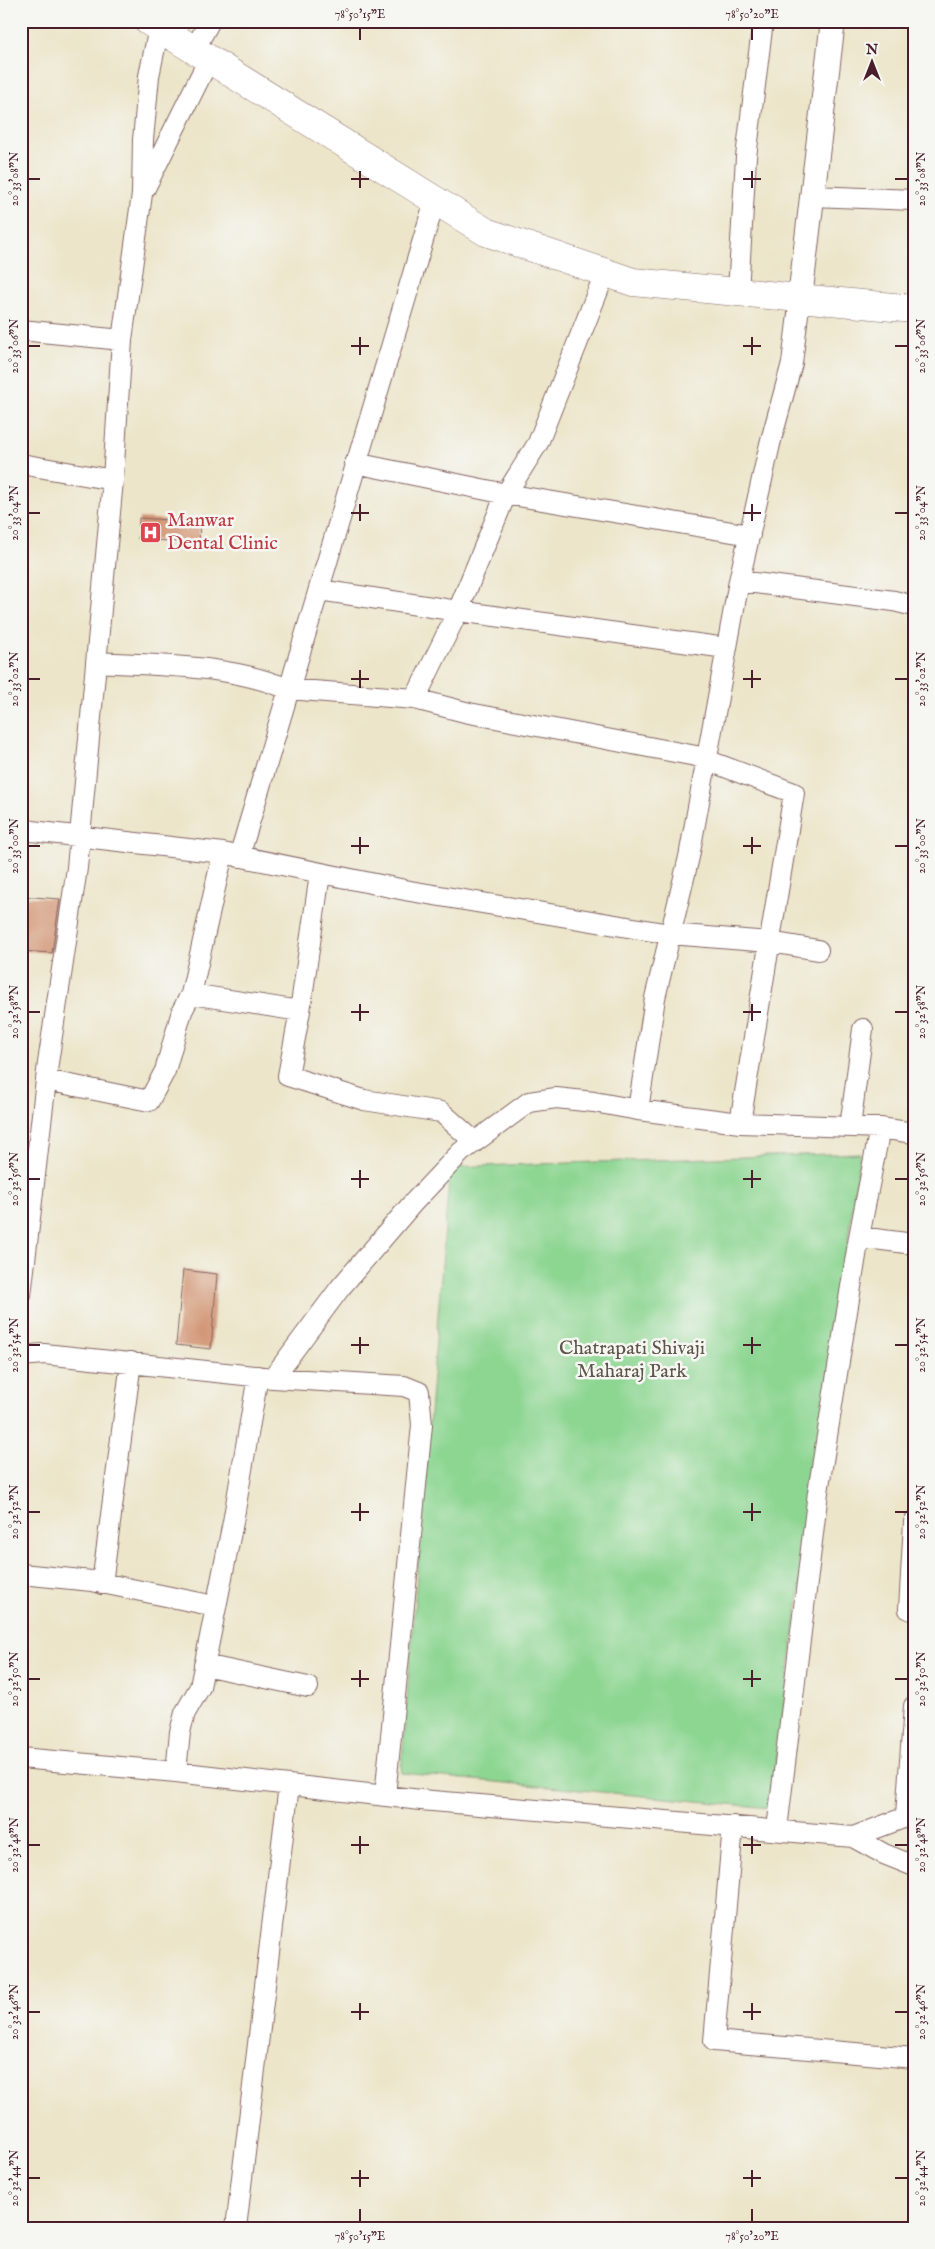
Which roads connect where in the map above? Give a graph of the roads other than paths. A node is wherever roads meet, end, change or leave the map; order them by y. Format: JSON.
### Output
{"nodes":[{"id":1,"x":210,"y":21,"type":"edge"},
{"id":2,"x":762,"y":21,"type":"edge"},
{"id":3,"x":833,"y":21,"type":"edge"},
{"id":4,"x":154,"y":25,"type":"edge"},
{"id":5,"x":202,"y":55,"type":"junction"},
{"id":6,"x":142,"y":194,"type":"junction"},
{"id":7,"x":812,"y":196,"type":"junction"},
{"id":8,"x":435,"y":200,"type":"junction"},
{"id":9,"x":914,"y":200,"type":"edge"},
{"id":10,"x":605,"y":273,"type":"junction"},
{"id":11,"x":738,"y":292,"type":"junction"},
{"id":12,"x":800,"y":298,"type":"junction"},
{"id":13,"x":914,"y":309,"type":"edge"},
{"id":14,"x":21,"y":330,"type":"edge"},
{"id":15,"x":122,"y":340,"type":"junction"},
{"id":16,"x":355,"y":463,"type":"junction"},
{"id":17,"x":21,"y":464,"type":"edge"},
{"id":18,"x":113,"y":480,"type":"junction"},
{"id":19,"x":506,"y":494,"type":"junction"},
{"id":20,"x":750,"y":535,"type":"junction"},
{"id":21,"x":739,"y":581,"type":"junction"},
{"id":22,"x":319,"y":590,"type":"junction"},
{"id":23,"x":914,"y":606,"type":"edge"},
{"id":24,"x":458,"y":611,"type":"junction"},
{"id":25,"x":726,"y":648,"type":"junction"},
{"id":26,"x":96,"y":662,"type":"junction"},
{"id":27,"x":288,"y":689,"type":"junction"},
{"id":28,"x":415,"y":699,"type":"junction"},
{"id":29,"x":706,"y":759,"type":"junction"},
{"id":30,"x":21,"y":827,"type":"edge"},
{"id":31,"x":80,"y":837,"type":"junction"},
{"id":32,"x":231,"y":855,"type":"junction"},
{"id":33,"x":320,"y":874,"type":"junction"},
{"id":34,"x":670,"y":934,"type":"junction"},
{"id":35,"x":770,"y":942,"type":"junction"},
{"id":36,"x":818,"y":950,"type":"dead end"},
{"id":37,"x":192,"y":994,"type":"junction"},
{"id":38,"x":300,"y":1011,"type":"junction"},
{"id":39,"x":863,"y":1029,"type":"dead end"},
{"id":40,"x":46,"y":1080,"type":"junction"},
{"id":41,"x":638,"y":1110,"type":"junction"},
{"id":42,"x":740,"y":1123,"type":"junction"},
{"id":43,"x":850,"y":1127,"type":"junction"},
{"id":44,"x":880,"y":1128,"type":"junction"},
{"id":45,"x":914,"y":1133,"type":"edge"},
{"id":46,"x":475,"y":1142,"type":"junction"},
{"id":47,"x":30,"y":1151,"type":"edge"},
{"id":48,"x":859,"y":1237,"type":"junction"},
{"id":49,"x":914,"y":1244,"type":"edge"},
{"id":50,"x":21,"y":1295,"type":"edge"},
{"id":51,"x":21,"y":1356,"type":"edge"},
{"id":52,"x":131,"y":1362,"type":"junction"},
{"id":53,"x":265,"y":1377,"type":"junction"},
{"id":54,"x":914,"y":1522,"type":"edge"},
{"id":55,"x":21,"y":1574,"type":"edge"},
{"id":56,"x":102,"y":1584,"type":"junction"},
{"id":57,"x":215,"y":1606,"type":"junction"},
{"id":58,"x":914,"y":1611,"type":"edge"},
{"id":59,"x":204,"y":1664,"type":"junction"},
{"id":60,"x":308,"y":1687,"type":"dead end"},
{"id":61,"x":914,"y":1706,"type":"edge"},
{"id":62,"x":21,"y":1758,"type":"edge"},
{"id":63,"x":176,"y":1772,"type":"junction"},
{"id":64,"x":290,"y":1785,"type":"junction"},
{"id":65,"x":385,"y":1796,"type":"junction"},
{"id":66,"x":910,"y":1814,"type":"edge"},
{"id":67,"x":733,"y":1826,"type":"junction"},
{"id":68,"x":777,"y":1828,"type":"junction"},
{"id":69,"x":854,"y":1837,"type":"junction"},
{"id":70,"x":914,"y":1866,"type":"edge"},
{"id":71,"x":914,"y":2058,"type":"edge"},
{"id":72,"x":236,"y":2228,"type":"edge"}],
"edges":[{"from":1,"to":5,"type":"street"},
{"from":2,"to":11,"type":"street"},
{"from":3,"to":7,"type":"street"},
{"from":4,"to":5,"type":"main road"},
{"from":4,"to":6,"type":"street"},
{"from":5,"to":6,"type":"street"},
{"from":5,"to":8,"type":"main road"},
{"from":6,"to":15,"type":"street"},
{"from":7,"to":9,"type":"street"},
{"from":7,"to":12,"type":"street"},
{"from":8,"to":10,"type":"main road"},
{"from":8,"to":16,"type":"street"},
{"from":10,"to":11,"type":"main road"},
{"from":10,"to":19,"type":"street"},
{"from":11,"to":12,"type":"main road"},
{"from":12,"to":13,"type":"main road"},
{"from":12,"to":20,"type":"street"},
{"from":14,"to":15,"type":"street"},
{"from":15,"to":18,"type":"street"},
{"from":16,"to":19,"type":"street"},
{"from":16,"to":22,"type":"street"},
{"from":17,"to":18,"type":"street"},
{"from":18,"to":26,"type":"street"},
{"from":19,"to":20,"type":"street"},
{"from":19,"to":24,"type":"street"},
{"from":20,"to":21,"type":"street"},
{"from":21,"to":23,"type":"street"},
{"from":21,"to":25,"type":"street"},
{"from":22,"to":24,"type":"street"},
{"from":22,"to":27,"type":"street"},
{"from":24,"to":25,"type":"street"},
{"from":24,"to":28,"type":"street"},
{"from":25,"to":29,"type":"street"},
{"from":26,"to":27,"type":"street"},
{"from":26,"to":31,"type":"street"},
{"from":27,"to":28,"type":"street"},
{"from":27,"to":32,"type":"street"},
{"from":28,"to":29,"type":"street"},
{"from":29,"to":34,"type":"street"},
{"from":29,"to":35,"type":"street"},
{"from":30,"to":31,"type":"street"},
{"from":31,"to":32,"type":"street"},
{"from":31,"to":40,"type":"street"},
{"from":32,"to":33,"type":"street"},
{"from":32,"to":37,"type":"street"},
{"from":33,"to":34,"type":"street"},
{"from":33,"to":38,"type":"street"},
{"from":34,"to":35,"type":"street"},
{"from":34,"to":41,"type":"street"},
{"from":35,"to":36,"type":"street"},
{"from":35,"to":42,"type":"street"},
{"from":37,"to":38,"type":"street"},
{"from":37,"to":40,"type":"street"},
{"from":38,"to":46,"type":"street"},
{"from":39,"to":43,"type":"street"},
{"from":40,"to":47,"type":"street"},
{"from":41,"to":42,"type":"street"},
{"from":41,"to":46,"type":"street"},
{"from":42,"to":43,"type":"street"},
{"from":43,"to":44,"type":"street"},
{"from":44,"to":45,"type":"street"},
{"from":44,"to":48,"type":"street"},
{"from":46,"to":53,"type":"street"},
{"from":47,"to":50,"type":"street"},
{"from":48,"to":49,"type":"street"},
{"from":48,"to":68,"type":"street"},
{"from":51,"to":52,"type":"street"},
{"from":52,"to":53,"type":"street"},
{"from":52,"to":56,"type":"street"},
{"from":53,"to":57,"type":"street"},
{"from":53,"to":65,"type":"street"},
{"from":54,"to":58,"type":"street"},
{"from":55,"to":56,"type":"street"},
{"from":56,"to":57,"type":"street"},
{"from":57,"to":59,"type":"street"},
{"from":59,"to":60,"type":"street"},
{"from":59,"to":63,"type":"street"},
{"from":61,"to":66,"type":"street"},
{"from":62,"to":63,"type":"street"},
{"from":63,"to":64,"type":"street"},
{"from":64,"to":65,"type":"street"},
{"from":64,"to":72,"type":"street"},
{"from":65,"to":67,"type":"street"},
{"from":66,"to":69,"type":"street"},
{"from":67,"to":68,"type":"street"},
{"from":67,"to":71,"type":"street"},
{"from":68,"to":69,"type":"street"},
{"from":69,"to":70,"type":"street"}]}
